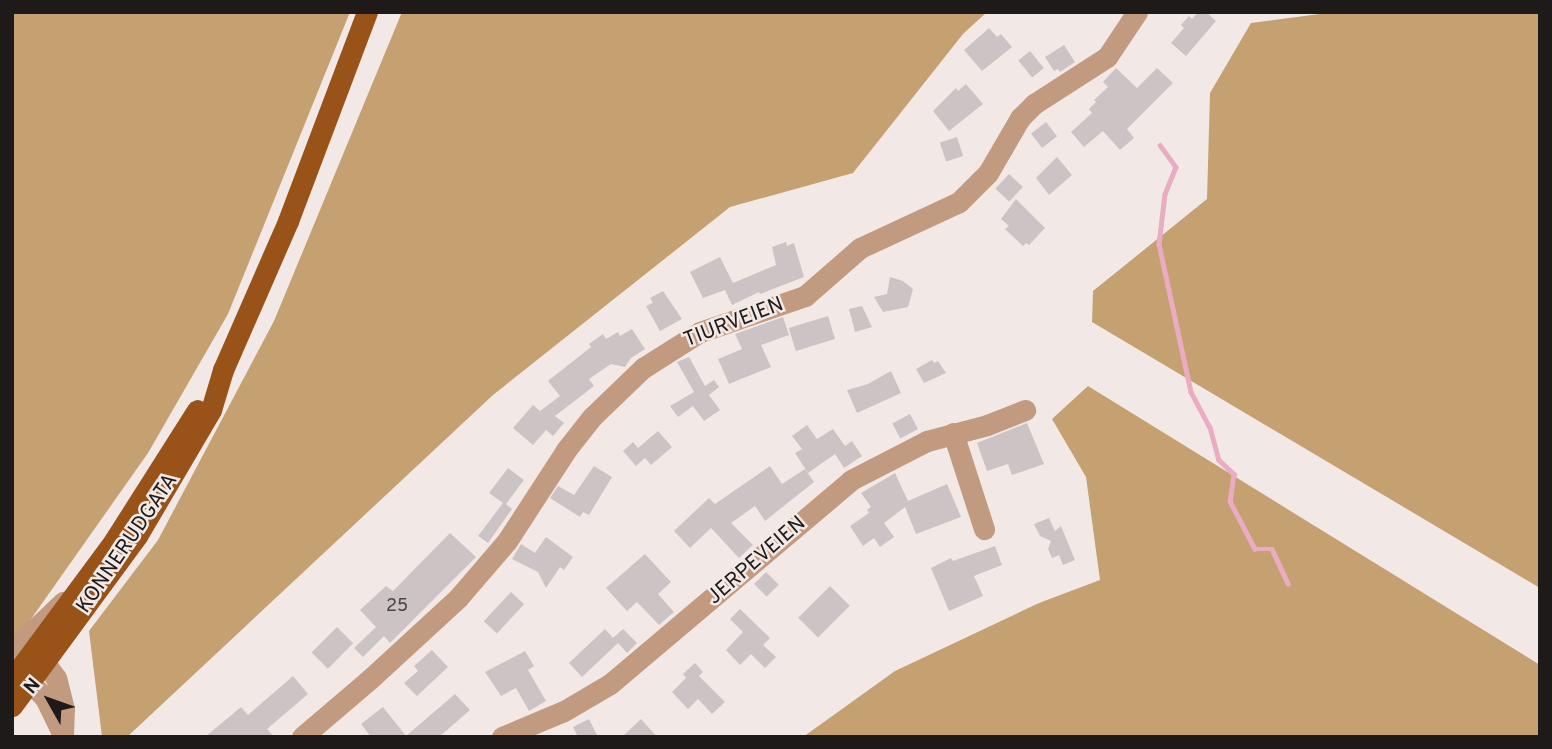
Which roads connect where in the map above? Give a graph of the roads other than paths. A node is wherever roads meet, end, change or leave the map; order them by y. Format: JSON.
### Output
{"nodes":[{"id":1,"x":367,"y":12,"type":"edge"},
{"id":2,"x":1137,"y":12,"type":"edge"},
{"id":3,"x":223,"y":370,"type":"junction"},
{"id":4,"x":1025,"y":410,"type":"dead end"},
{"id":5,"x":953,"y":433,"type":"junction"},
{"id":6,"x":984,"y":529,"type":"dead end"},
{"id":7,"x":28,"y":659,"type":"edge"},
{"id":8,"x":21,"y":680,"type":"edge"},
{"id":9,"x":12,"y":706,"type":"edge"},
{"id":10,"x":63,"y":736,"type":"edge"},
{"id":11,"x":302,"y":737,"type":"edge"},
{"id":12,"x":502,"y":737,"type":"edge"}],
"edges":[{"from":1,"to":3,"type":"main road","name":"KONNERUDGATA"},
{"from":2,"to":11,"type":"street","name":"TIURVEIEN"},
{"from":3,"to":7,"type":"main road","name":"KONNERUDGATA"},
{"from":3,"to":7,"type":"main road","name":"KONNERUDGATA"},
{"from":4,"to":5,"type":"street","name":"JERPEVEIEN"},
{"from":5,"to":6,"type":"street"},
{"from":5,"to":12,"type":"street","name":"JERPEVEIEN"},
{"from":7,"to":8,"type":"main road","name":"KONNERUDGATA"},
{"from":7,"to":10,"type":"street"},
{"from":8,"to":9,"type":"main road","name":"KONNERUDGATA"},
{"from":8,"to":10,"type":"street"}]}
